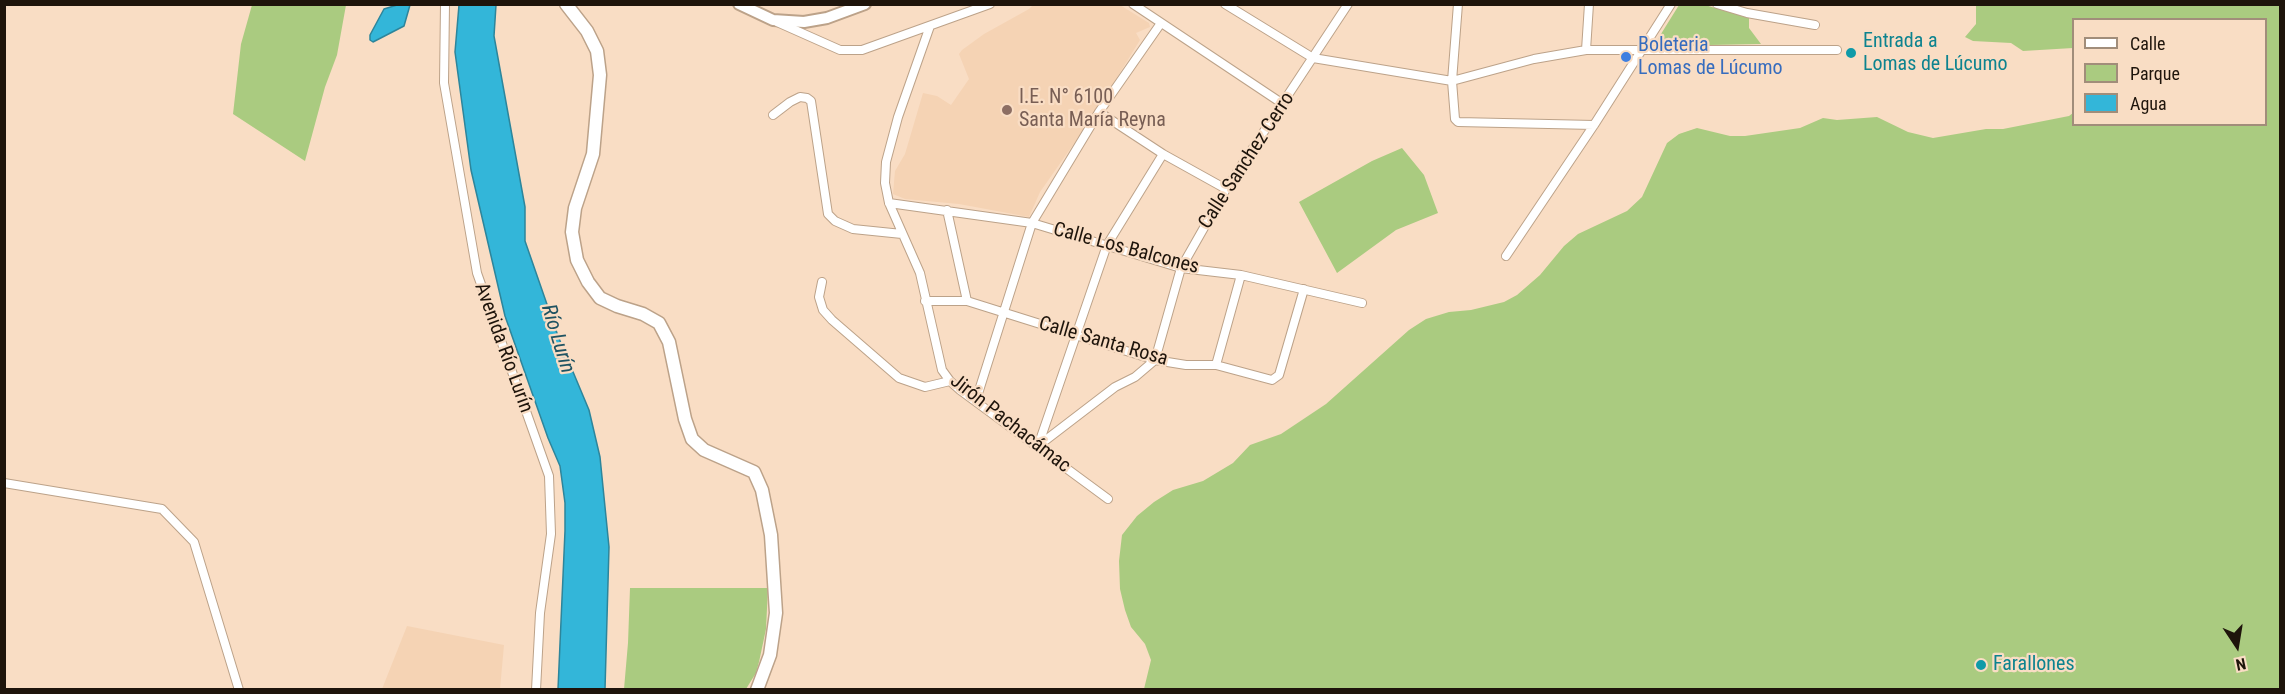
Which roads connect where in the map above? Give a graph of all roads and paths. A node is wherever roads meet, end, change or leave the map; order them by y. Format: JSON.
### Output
{"nodes":[{"id":1,"x":445,"y":4,"type":"edge"},
{"id":2,"x":566,"y":4,"type":"edge"},
{"id":3,"x":739,"y":4,"type":"edge"},
{"id":4,"x":865,"y":4,"type":"edge"},
{"id":5,"x":990,"y":4,"type":"edge"},
{"id":6,"x":1133,"y":4,"type":"edge"},
{"id":7,"x":1348,"y":4,"type":"edge"},
{"id":8,"x":1458,"y":4,"type":"edge"},
{"id":9,"x":1589,"y":4,"type":"edge"},
{"id":10,"x":1671,"y":4,"type":"edge"},
{"id":11,"x":1717,"y":4,"type":"edge"},
{"id":12,"x":1227,"y":5,"type":"edge"},
{"id":13,"x":773,"y":20,"type":"junction"},
{"id":14,"x":1161,"y":23,"type":"junction"},
{"id":15,"x":1815,"y":25,"type":"dead end"},
{"id":16,"x":930,"y":26,"type":"junction"},
{"id":17,"x":1643,"y":49,"type":"junction"},
{"id":18,"x":1586,"y":50,"type":"junction"},
{"id":19,"x":1837,"y":50,"type":"dead end"},
{"id":20,"x":1313,"y":58,"type":"junction"},
{"id":21,"x":1452,"y":81,"type":"junction"},
{"id":22,"x":1282,"y":104,"type":"junction"},
{"id":23,"x":1099,"y":112,"type":"junction"},
{"id":24,"x":773,"y":115,"type":"dead end"},
{"id":25,"x":1594,"y":125,"type":"junction"},
{"id":26,"x":1163,"y":154,"type":"junction"},
{"id":27,"x":1226,"y":189,"type":"junction"},
{"id":28,"x":889,"y":203,"type":"junction"},
{"id":29,"x":947,"y":210,"type":"junction"},
{"id":30,"x":1032,"y":223,"type":"junction"},
{"id":31,"x":902,"y":234,"type":"junction"},
{"id":32,"x":1107,"y":245,"type":"junction"},
{"id":33,"x":1506,"y":256,"type":"dead end"},
{"id":34,"x":1181,"y":268,"type":"junction"},
{"id":35,"x":1241,"y":275,"type":"junction"},
{"id":36,"x":822,"y":282,"type":"dead end"},
{"id":37,"x":1304,"y":289,"type":"junction"},
{"id":38,"x":925,"y":301,"type":"junction"},
{"id":39,"x":967,"y":301,"type":"junction"},
{"id":40,"x":1362,"y":303,"type":"dead end"},
{"id":41,"x":1004,"y":312,"type":"junction"},
{"id":42,"x":1076,"y":335,"type":"junction"},
{"id":43,"x":1155,"y":360,"type":"junction"},
{"id":44,"x":1216,"y":365,"type":"junction"},
{"id":45,"x":950,"y":381,"type":"junction"},
{"id":46,"x":976,"y":400,"type":"junction"},
{"id":47,"x":1038,"y":446,"type":"junction"},
{"id":48,"x":4,"y":483,"type":"edge"},
{"id":49,"x":1108,"y":499,"type":"dead end"},
{"id":50,"x":239,"y":690,"type":"edge"},
{"id":51,"x":536,"y":690,"type":"edge"},
{"id":52,"x":757,"y":690,"type":"edge"}],
"edges":[{"from":1,"to":51,"type":"street","name":"Avenida Río Lurín"},
{"from":2,"to":52,"type":"main road"},
{"from":3,"to":13,"type":"main road"},
{"from":4,"to":13,"type":"main road"},
{"from":5,"to":16,"type":"street"},
{"from":6,"to":14,"type":"street"},
{"from":7,"to":20,"type":"street","name":"Calle Sanchez Cerro"},
{"from":8,"to":21,"type":"street"},
{"from":9,"to":18,"type":"street"},
{"from":10,"to":17,"type":"street"},
{"from":11,"to":15,"type":"street"},
{"from":12,"to":20,"type":"street"},
{"from":13,"to":16,"type":"street"},
{"from":14,"to":22,"type":"street"},
{"from":14,"to":23,"type":"street"},
{"from":16,"to":28,"type":"street","name":"Jirón Pachacámac"},
{"from":17,"to":18,"type":"street"},
{"from":17,"to":19,"type":"street"},
{"from":17,"to":25,"type":"street"},
{"from":18,"to":21,"type":"street"},
{"from":20,"to":21,"type":"street"},
{"from":20,"to":22,"type":"street","name":"Calle Sanchez Cerro"},
{"from":21,"to":25,"type":"street"},
{"from":22,"to":27,"type":"street","name":"Calle Sanchez Cerro"},
{"from":23,"to":26,"type":"street"},
{"from":23,"to":30,"type":"street"},
{"from":24,"to":31,"type":"street"},
{"from":25,"to":33,"type":"street"},
{"from":26,"to":27,"type":"street"},
{"from":26,"to":32,"type":"street"},
{"from":27,"to":34,"type":"street","name":"Calle Sanchez Cerro"},
{"from":28,"to":29,"type":"street","name":"Calle Los Balcones"},
{"from":28,"to":31,"type":"street","name":"Jirón Pachacámac"},
{"from":29,"to":30,"type":"street","name":"Calle Los Balcones"},
{"from":29,"to":39,"type":"street"},
{"from":30,"to":32,"type":"street","name":"Calle Los Balcones"},
{"from":30,"to":41,"type":"street"},
{"from":31,"to":38,"type":"street","name":"Jirón Pachacámac"},
{"from":32,"to":34,"type":"street","name":"Calle Los Balcones"},
{"from":32,"to":42,"type":"street"},
{"from":34,"to":35,"type":"street","name":"Calle Los Balcones"},
{"from":34,"to":43,"type":"street","name":"Calle Sanchez Cerro"},
{"from":35,"to":37,"type":"street","name":"Calle Los Balcones"},
{"from":35,"to":44,"type":"street"},
{"from":36,"to":45,"type":"street"},
{"from":37,"to":40,"type":"street","name":"Calle Los Balcones"},
{"from":37,"to":44,"type":"street","name":"Calle Santa Rosa"},
{"from":38,"to":39,"type":"street","name":"Calle Santa Rosa"},
{"from":38,"to":45,"type":"street","name":"Jirón Pachacámac"},
{"from":39,"to":41,"type":"street","name":"Calle Santa Rosa"},
{"from":41,"to":42,"type":"street","name":"Calle Santa Rosa"},
{"from":41,"to":46,"type":"street"},
{"from":42,"to":43,"type":"street","name":"Calle Santa Rosa"},
{"from":42,"to":47,"type":"street"},
{"from":43,"to":44,"type":"street","name":"Calle Santa Rosa"},
{"from":43,"to":47,"type":"street"},
{"from":45,"to":46,"type":"street","name":"Jirón Pachacámac"},
{"from":46,"to":47,"type":"street","name":"Jirón Pachacámac"},
{"from":47,"to":49,"type":"street","name":"Jirón Pachacámac"},
{"from":48,"to":50,"type":"street"}]}
